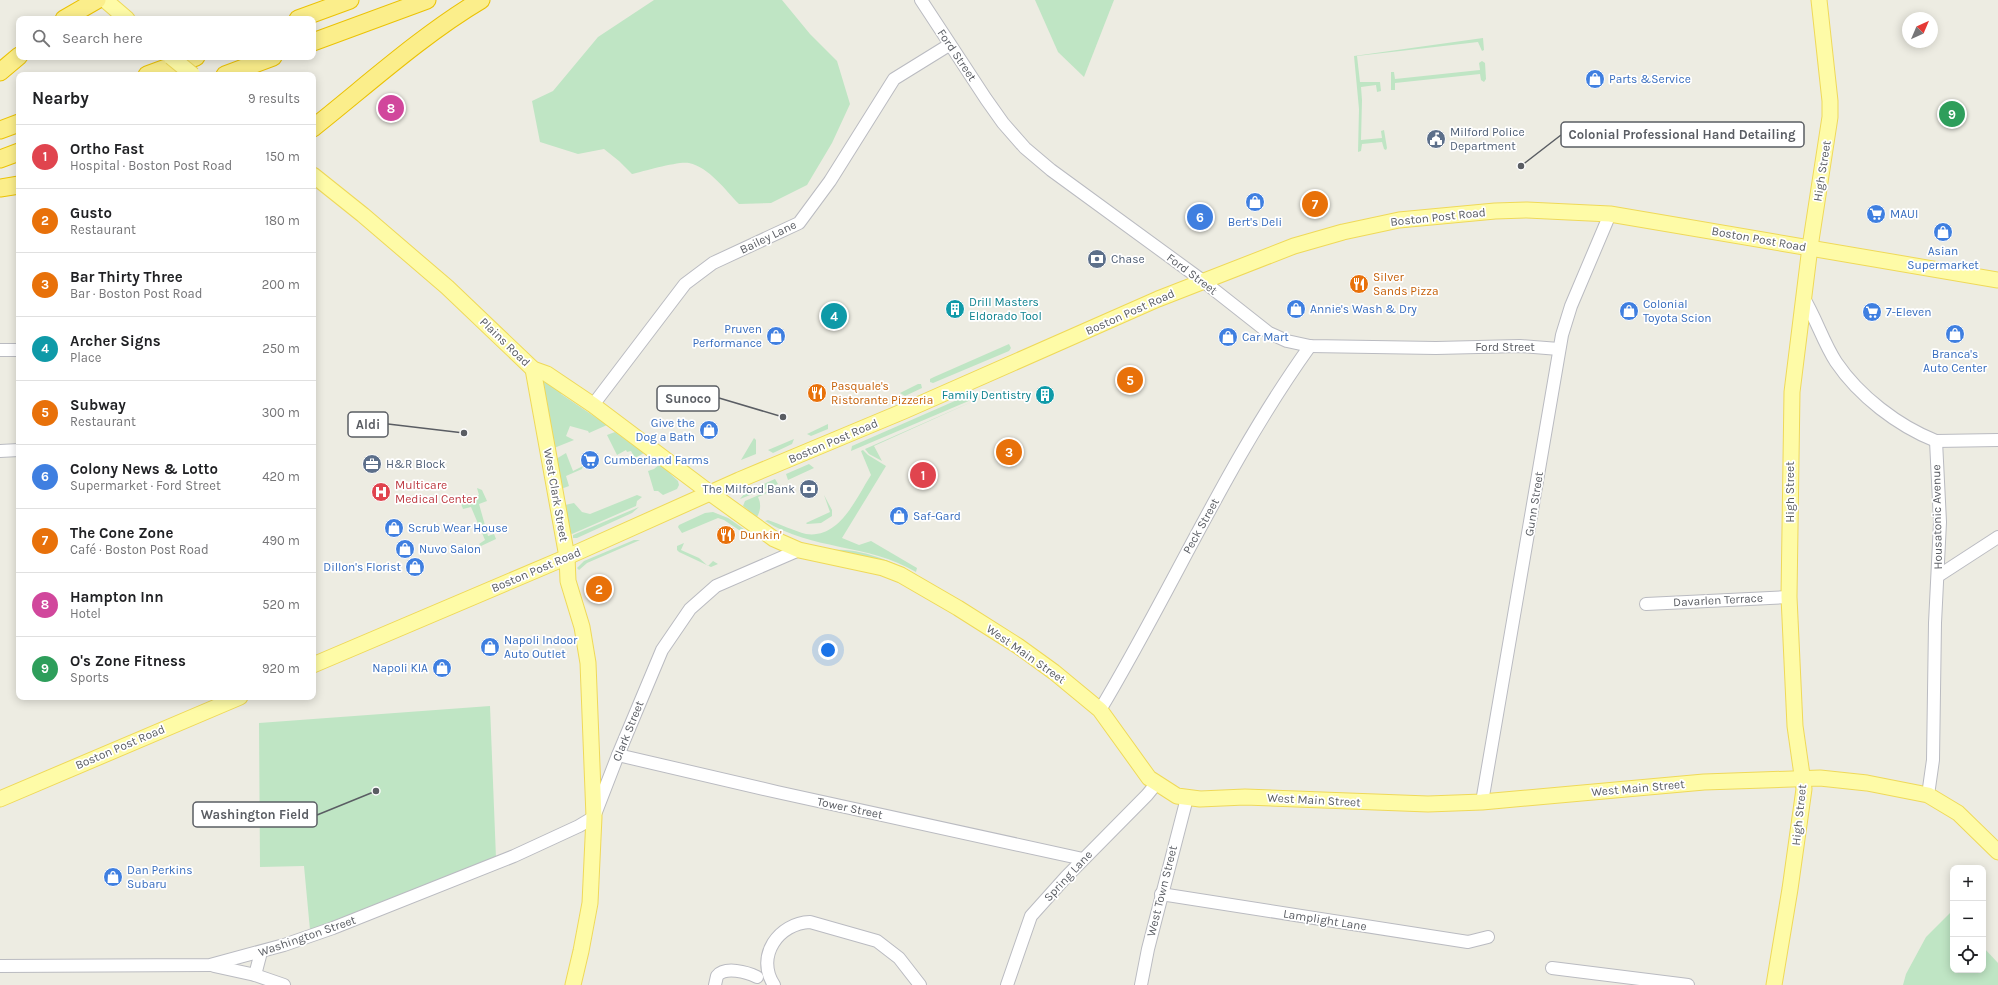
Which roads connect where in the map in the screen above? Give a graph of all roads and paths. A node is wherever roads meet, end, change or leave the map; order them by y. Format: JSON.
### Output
{"nodes":[{"id":1,"x":69,"y":0,"type":"edge"},
{"id":2,"x":97,"y":0,"type":"edge"},
{"id":3,"x":104,"y":0,"type":"edge"},
{"id":4,"x":350,"y":0,"type":"edge"},
{"id":5,"x":427,"y":0,"type":"edge"},
{"id":6,"x":481,"y":0,"type":"edge"},
{"id":7,"x":921,"y":0,"type":"edge"},
{"id":8,"x":1819,"y":0,"type":"edge"},
{"id":9,"x":61,"y":16,"type":"edge"},
{"id":10,"x":69,"y":16,"type":"edge"},
{"id":11,"x":123,"y":16,"type":"edge"},
{"id":12,"x":306,"y":16,"type":"edge"},
{"id":13,"x":316,"y":41,"type":"edge"},
{"id":14,"x":949,"y":45,"type":"junction"},
{"id":15,"x":16,"y":59,"type":"edge"},
{"id":16,"x":175,"y":60,"type":"edge"},
{"id":17,"x":188,"y":60,"type":"edge"},
{"id":18,"x":265,"y":60,"type":"edge"},
{"id":19,"x":0,"y":72,"type":"edge"},
{"id":20,"x":155,"y":72,"type":"edge"},
{"id":21,"x":189,"y":72,"type":"edge"},
{"id":22,"x":233,"y":72,"type":"edge"},
{"id":23,"x":16,"y":124,"type":"edge"},
{"id":24,"x":316,"y":126,"type":"edge"},
{"id":25,"x":0,"y":130,"type":"edge"},
{"id":26,"x":16,"y":153,"type":"edge"},
{"id":27,"x":0,"y":159,"type":"edge"},
{"id":28,"x":316,"y":178,"type":"edge"},
{"id":29,"x":16,"y":186,"type":"edge"},
{"id":30,"x":0,"y":188,"type":"edge"},
{"id":31,"x":1610,"y":214,"type":"junction"},
{"id":32,"x":1810,"y":247,"type":"junction"},
{"id":33,"x":1998,"y":280,"type":"edge"},
{"id":34,"x":1202,"y":281,"type":"junction"},
{"id":35,"x":1803,"y":297,"type":"junction"},
{"id":36,"x":1310,"y":346,"type":"junction"},
{"id":37,"x":1559,"y":349,"type":"junction"},
{"id":38,"x":0,"y":350,"type":"edge"},
{"id":39,"x":16,"y":350,"type":"edge"},
{"id":40,"x":533,"y":369,"type":"junction"},
{"id":41,"x":593,"y":405,"type":"junction"},
{"id":42,"x":1998,"y":440,"type":"edge"},
{"id":43,"x":1936,"y":441,"type":"junction"},
{"id":44,"x":16,"y":450,"type":"edge"},
{"id":45,"x":0,"y":451,"type":"edge"},
{"id":46,"x":710,"y":493,"type":"junction"},
{"id":47,"x":1998,"y":537,"type":"edge"},
{"id":48,"x":799,"y":550,"type":"junction"},
{"id":49,"x":567,"y":557,"type":"junction"},
{"id":50,"x":1938,"y":576,"type":"junction"},
{"id":51,"x":1789,"y":597,"type":"junction"},
{"id":52,"x":1646,"y":604,"type":"dead end"},
{"id":53,"x":316,"y":664,"type":"edge"},
{"id":54,"x":233,"y":700,"type":"edge"},
{"id":55,"x":1100,"y":710,"type":"junction"},
{"id":56,"x":616,"y":760,"type":"junction"},
{"id":57,"x":591,"y":764,"type":"junction"},
{"id":58,"x":1803,"y":778,"type":"junction"},
{"id":59,"x":1156,"y":784,"type":"junction"},
{"id":60,"x":1928,"y":795,"type":"junction"},
{"id":61,"x":1187,"y":798,"type":"junction"},
{"id":62,"x":0,"y":799,"type":"edge"},
{"id":63,"x":1482,"y":802,"type":"junction"},
{"id":64,"x":594,"y":817,"type":"junction"},
{"id":65,"x":1998,"y":852,"type":"edge"},
{"id":66,"x":1083,"y":859,"type":"junction"},
{"id":67,"x":1161,"y":894,"type":"junction"},
{"id":68,"x":1488,"y":937,"type":"dead end"},
{"id":69,"x":261,"y":952,"type":"junction"},
{"id":70,"x":210,"y":965,"type":"junction"},
{"id":71,"x":0,"y":966,"type":"edge"},
{"id":72,"x":1552,"y":968,"type":"dead end"},
{"id":73,"x":255,"y":975,"type":"junction"},
{"id":74,"x":758,"y":978,"type":"edge"},
{"id":75,"x":284,"y":985,"type":"edge"},
{"id":76,"x":573,"y":985,"type":"edge"},
{"id":77,"x":715,"y":985,"type":"edge"},
{"id":78,"x":774,"y":985,"type":"edge"},
{"id":79,"x":920,"y":985,"type":"edge"},
{"id":80,"x":1007,"y":985,"type":"edge"},
{"id":81,"x":1141,"y":985,"type":"edge"},
{"id":82,"x":1688,"y":985,"type":"edge"},
{"id":83,"x":1774,"y":985,"type":"edge"}],
"edges":[{"from":1,"to":9,"type":"highway"},
{"from":2,"to":10,"type":"highway"},
{"from":3,"to":11,"type":"main road"},
{"from":4,"to":12,"type":"highway"},
{"from":5,"to":13,"type":"highway"},
{"from":6,"to":24,"type":"highway"},
{"from":7,"to":14,"type":"street","name":"Ford Street"},
{"from":8,"to":32,"type":"main road","name":"High Street"},
{"from":14,"to":34,"type":"street","name":"Ford Street"},
{"from":14,"to":41,"type":"street","name":"Bailey Lane"},
{"from":15,"to":19,"type":"highway"},
{"from":16,"to":21,"type":"main road","bridge":true},
{"from":17,"to":20,"type":"highway"},
{"from":18,"to":22,"type":"highway"},
{"from":23,"to":25,"type":"highway"},
{"from":26,"to":27,"type":"highway"},
{"from":28,"to":40,"type":"main road","name":"Plains Road"},
{"from":29,"to":30,"type":"highway"},
{"from":31,"to":32,"type":"main road","name":"Boston Post Road"},
{"from":31,"to":34,"type":"main road","name":"Boston Post Road"},
{"from":31,"to":37,"type":"street","name":"Gunn Street"},
{"from":32,"to":33,"type":"main road","name":"Boston Post Road"},
{"from":32,"to":35,"type":"main road","name":"High Street"},
{"from":34,"to":36,"type":"street","name":"Ford Street"},
{"from":34,"to":46,"type":"main road","name":"Boston Post Road"},
{"from":35,"to":43,"type":"street"},
{"from":35,"to":51,"type":"main road","name":"High Street"},
{"from":36,"to":37,"type":"street","name":"Ford Street"},
{"from":36,"to":55,"type":"street","name":"Peck Street"},
{"from":37,"to":63,"type":"street","name":"Gunn Street"},
{"from":38,"to":39,"type":"street"},
{"from":40,"to":41,"type":"main road","name":"Plains Road"},
{"from":40,"to":49,"type":"main road","name":"West Clark Street"},
{"from":41,"to":46,"type":"main road","name":"Plains Road"},
{"from":42,"to":43,"type":"street"},
{"from":43,"to":50,"type":"street","name":"Housatonic Avenue"},
{"from":44,"to":45,"type":"street"},
{"from":46,"to":48,"type":"main road","name":"West Main Street"},
{"from":46,"to":49,"type":"main road","name":"Boston Post Road"},
{"from":47,"to":50,"type":"street"},
{"from":48,"to":55,"type":"main road","name":"West Main Street"},
{"from":48,"to":56,"type":"street","name":"Clark Street"},
{"from":49,"to":53,"type":"main road","name":"Boston Post Road"},
{"from":49,"to":57,"type":"main road","name":"West Clark Street"},
{"from":50,"to":60,"type":"street","name":"Housatonic Avenue"},
{"from":51,"to":52,"type":"street","name":"Davarlen Terrace"},
{"from":51,"to":58,"type":"main road","name":"High Street"},
{"from":54,"to":62,"type":"main road","name":"Boston Post Road"},
{"from":55,"to":59,"type":"main road","name":"West Main Street"},
{"from":56,"to":57,"type":"street"},
{"from":56,"to":64,"type":"street","name":"Clark Street"},
{"from":56,"to":66,"type":"street","name":"Tower Street"},
{"from":57,"to":64,"type":"main road","name":"West Clark Street"},
{"from":58,"to":60,"type":"main road","name":"West Main Street"},
{"from":58,"to":63,"type":"main road","name":"West Main Street"},
{"from":58,"to":83,"type":"main road","name":"High Street"},
{"from":59,"to":61,"type":"main road","name":"West Main Street"},
{"from":59,"to":66,"type":"street","name":"Spring Lane"},
{"from":60,"to":65,"type":"main road","name":"West Main Street"},
{"from":61,"to":63,"type":"main road","name":"West Main Street"},
{"from":61,"to":67,"type":"street","name":"West Town Street"},
{"from":64,"to":69,"type":"street","name":"Washington Street"},
{"from":64,"to":76,"type":"main road","name":"Clark Street"},
{"from":66,"to":80,"type":"street","name":"Spring Lane"},
{"from":67,"to":68,"type":"street","name":"Lamplight Lane"},
{"from":67,"to":81,"type":"street","name":"West Town Street"},
{"from":69,"to":70,"type":"street","name":"Washington Street"},
{"from":69,"to":73,"type":"street"},
{"from":70,"to":71,"type":"street","name":"Washington Street"},
{"from":70,"to":73,"type":"street"},
{"from":72,"to":82,"type":"street"},
{"from":73,"to":75,"type":"street"},
{"from":74,"to":77,"type":"street"},
{"from":74,"to":78,"type":"street"},
{"from":74,"to":79,"type":"street"}]}
